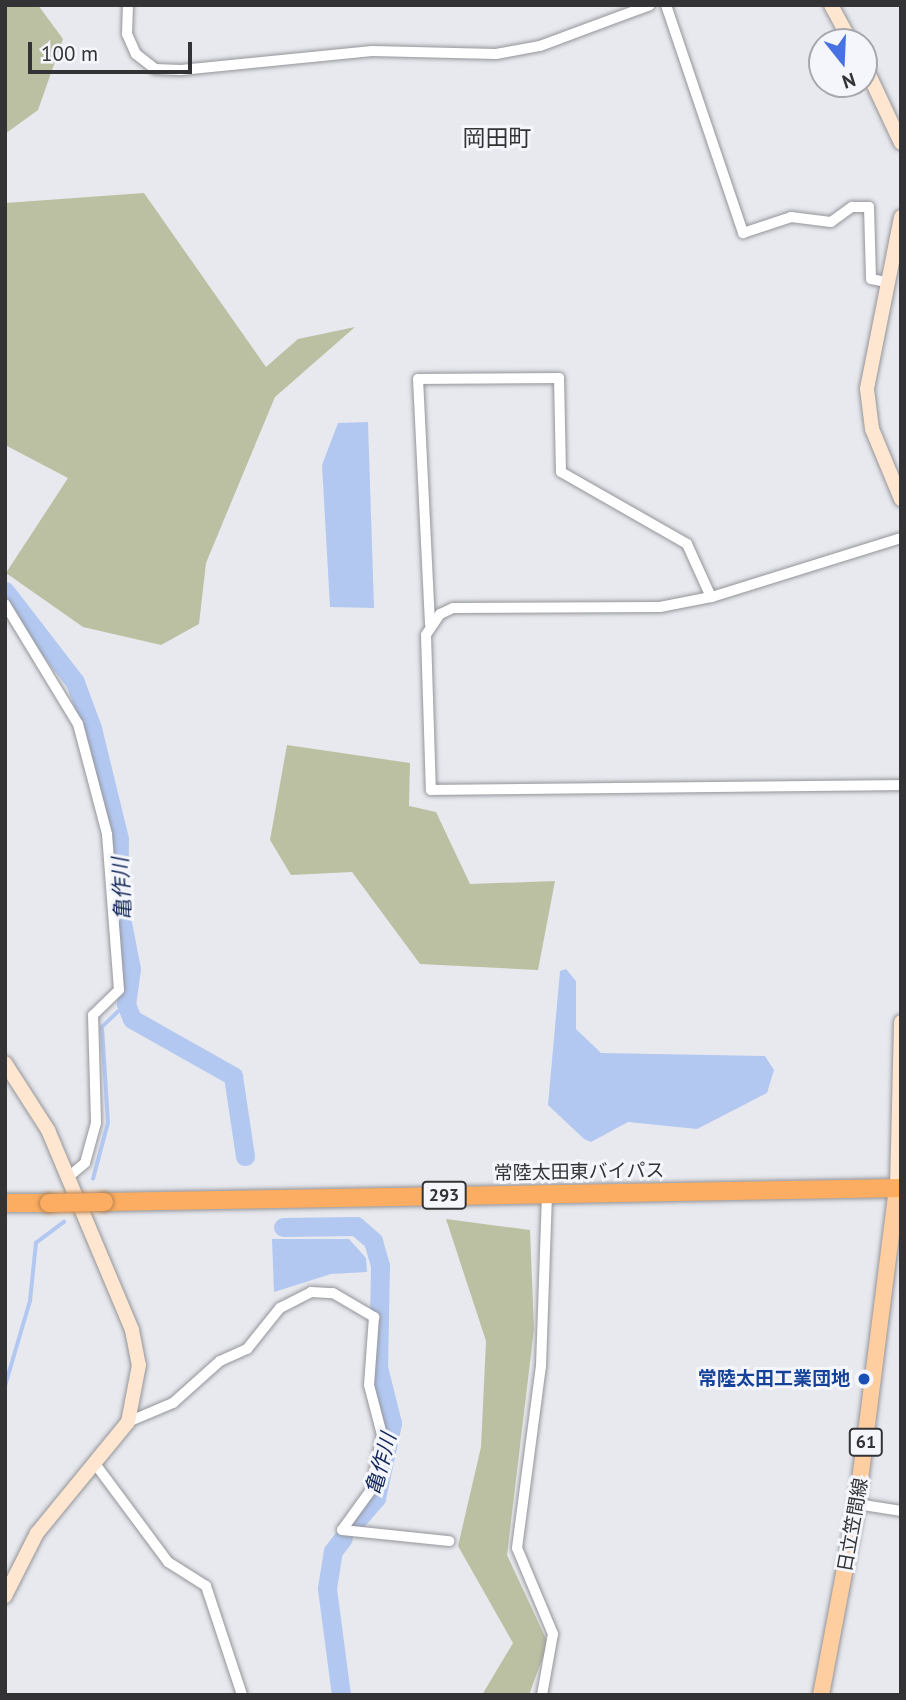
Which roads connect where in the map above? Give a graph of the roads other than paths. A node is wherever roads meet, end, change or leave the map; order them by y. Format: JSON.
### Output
{"nodes":[{"id":1,"x":128,"y":5,"type":"edge"},
{"id":2,"x":650,"y":5,"type":"edge"},
{"id":3,"x":666,"y":5,"type":"edge"},
{"id":4,"x":831,"y":5,"type":"edge"},
{"id":5,"x":843,"y":28,"type":"edge"},
{"id":6,"x":878,"y":94,"type":"edge"},
{"id":7,"x":901,"y":143,"type":"edge"},
{"id":8,"x":901,"y":217,"type":"edge"},
{"id":9,"x":887,"y":282,"type":"junction"},
{"id":10,"x":901,"y":499,"type":"edge"},
{"id":11,"x":901,"y":538,"type":"edge"},
{"id":12,"x":711,"y":597,"type":"junction"},
{"id":13,"x":5,"y":604,"type":"edge"},
{"id":14,"x":430,"y":624,"type":"junction"},
{"id":15,"x":901,"y":785,"type":"edge"},
{"id":16,"x":901,"y":1022,"type":"edge"},
{"id":17,"x":5,"y":1063,"type":"edge"},
{"id":18,"x":67,"y":1178,"type":"junction"},
{"id":19,"x":899,"y":1188,"type":"edge"},
{"id":20,"x":547,"y":1193,"type":"junction"},
{"id":21,"x":5,"y":1203,"type":"edge"},
{"id":22,"x":128,"y":1422,"type":"junction"},
{"id":23,"x":96,"y":1465,"type":"junction"},
{"id":24,"x":857,"y":1504,"type":"junction"},
{"id":25,"x":901,"y":1511,"type":"edge"},
{"id":26,"x":449,"y":1541,"type":"dead end"},
{"id":27,"x":5,"y":1596,"type":"edge"},
{"id":28,"x":242,"y":1695,"type":"edge"},
{"id":29,"x":542,"y":1695,"type":"edge"},
{"id":30,"x":821,"y":1695,"type":"edge"}],
"edges":[{"from":1,"to":2,"type":"street"},
{"from":3,"to":9,"type":"street"},
{"from":4,"to":5,"type":"street"},
{"from":6,"to":7,"type":"street"},
{"from":8,"to":9,"type":"street"},
{"from":9,"to":10,"type":"street"},
{"from":11,"to":12,"type":"street"},
{"from":12,"to":14,"type":"street"},
{"from":12,"to":14,"type":"street"},
{"from":13,"to":18,"type":"street"},
{"from":14,"to":15,"type":"street"},
{"from":16,"to":19,"type":"street"},
{"from":17,"to":18,"type":"street"},
{"from":18,"to":22,"type":"street"},
{"from":19,"to":20,"type":"highway","name":"常陸太田東バイパス","number":"293"},
{"from":19,"to":24,"type":"main road","name":"日立笠間線","number":"61"},
{"from":20,"to":21,"type":"highway","name":"常陸太田東バイパス","number":"293","bridge":true},
{"from":20,"to":29,"type":"street"},
{"from":22,"to":23,"type":"street"},
{"from":22,"to":26,"type":"street"},
{"from":23,"to":27,"type":"street"},
{"from":23,"to":28,"type":"street"},
{"from":24,"to":25,"type":"street"},
{"from":24,"to":30,"type":"main road","name":"日立笠間線","number":"61"}]}
